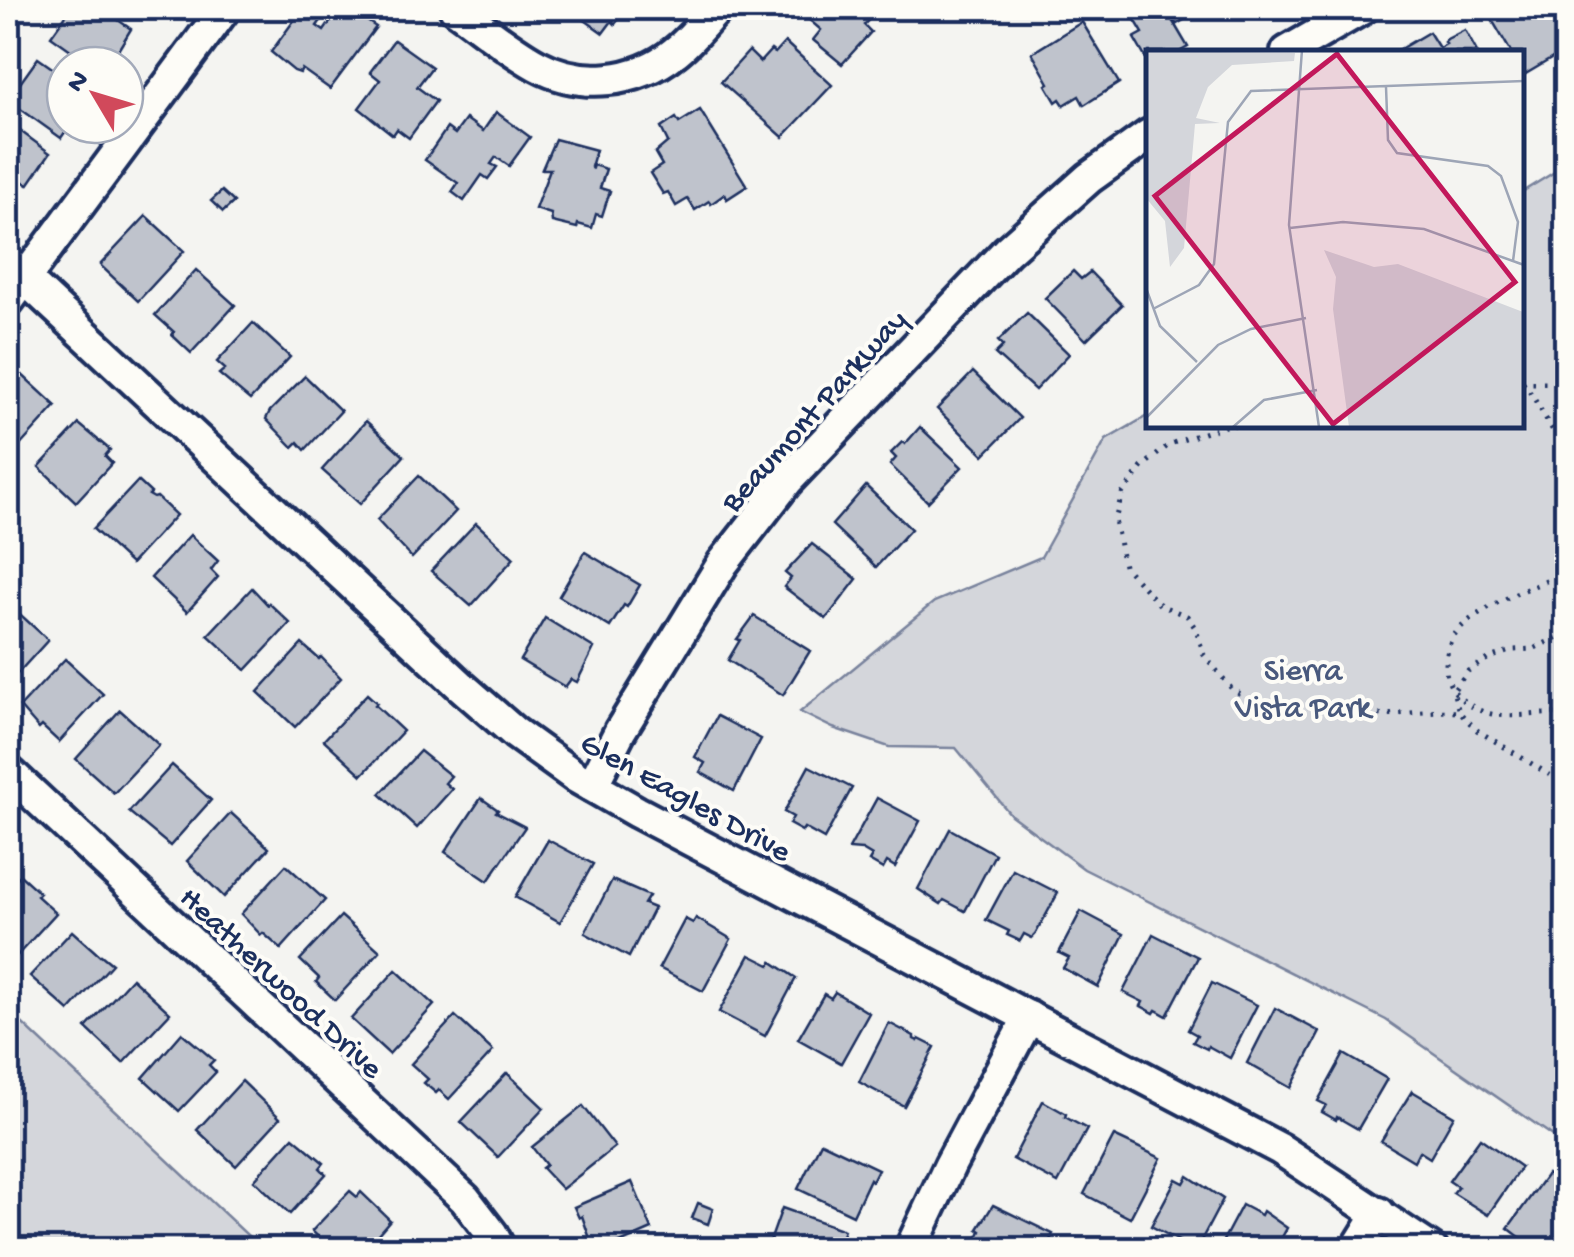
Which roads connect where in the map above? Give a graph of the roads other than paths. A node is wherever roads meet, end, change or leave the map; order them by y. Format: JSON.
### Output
{"nodes":[{"id":1,"x":225,"y":8,"type":"edge"},
{"id":2,"x":455,"y":8,"type":"edge"},
{"id":3,"x":718,"y":8,"type":"edge"},
{"id":4,"x":1364,"y":8,"type":"edge"},
{"id":5,"x":1290,"y":50,"type":"edge"},
{"id":6,"x":1146,"y":137,"type":"edge"},
{"id":7,"x":13,"y":281,"type":"edge"},
{"id":8,"x":8,"y":771,"type":"edge"},
{"id":9,"x":592,"y":786,"type":"junction"},
{"id":10,"x":1028,"y":1017,"type":"junction"},
{"id":11,"x":1379,"y":1213,"type":"junction"},
{"id":12,"x":500,"y":1250,"type":"edge"},
{"id":13,"x":910,"y":1250,"type":"edge"},
{"id":14,"x":1356,"y":1250,"type":"edge"},
{"id":15,"x":1432,"y":1250,"type":"edge"}],
"edges":[{"from":1,"to":7,"type":"street"},
{"from":2,"to":3,"type":"street"},
{"from":4,"to":5,"type":"street"},
{"from":6,"to":9,"type":"street","name":"Beaumont Parkway"},
{"from":7,"to":9,"type":"street","name":"Glen Eagles Drive"},
{"from":8,"to":12,"type":"street","name":"Heatherwood Drive"},
{"from":9,"to":10,"type":"street","name":"Glen Eagles Drive"},
{"from":10,"to":11,"type":"street","name":"Glen Eagles Drive"},
{"from":10,"to":13,"type":"street"},
{"from":11,"to":14,"type":"street"},
{"from":11,"to":15,"type":"street","name":"Glen Eagles Drive"}]}
